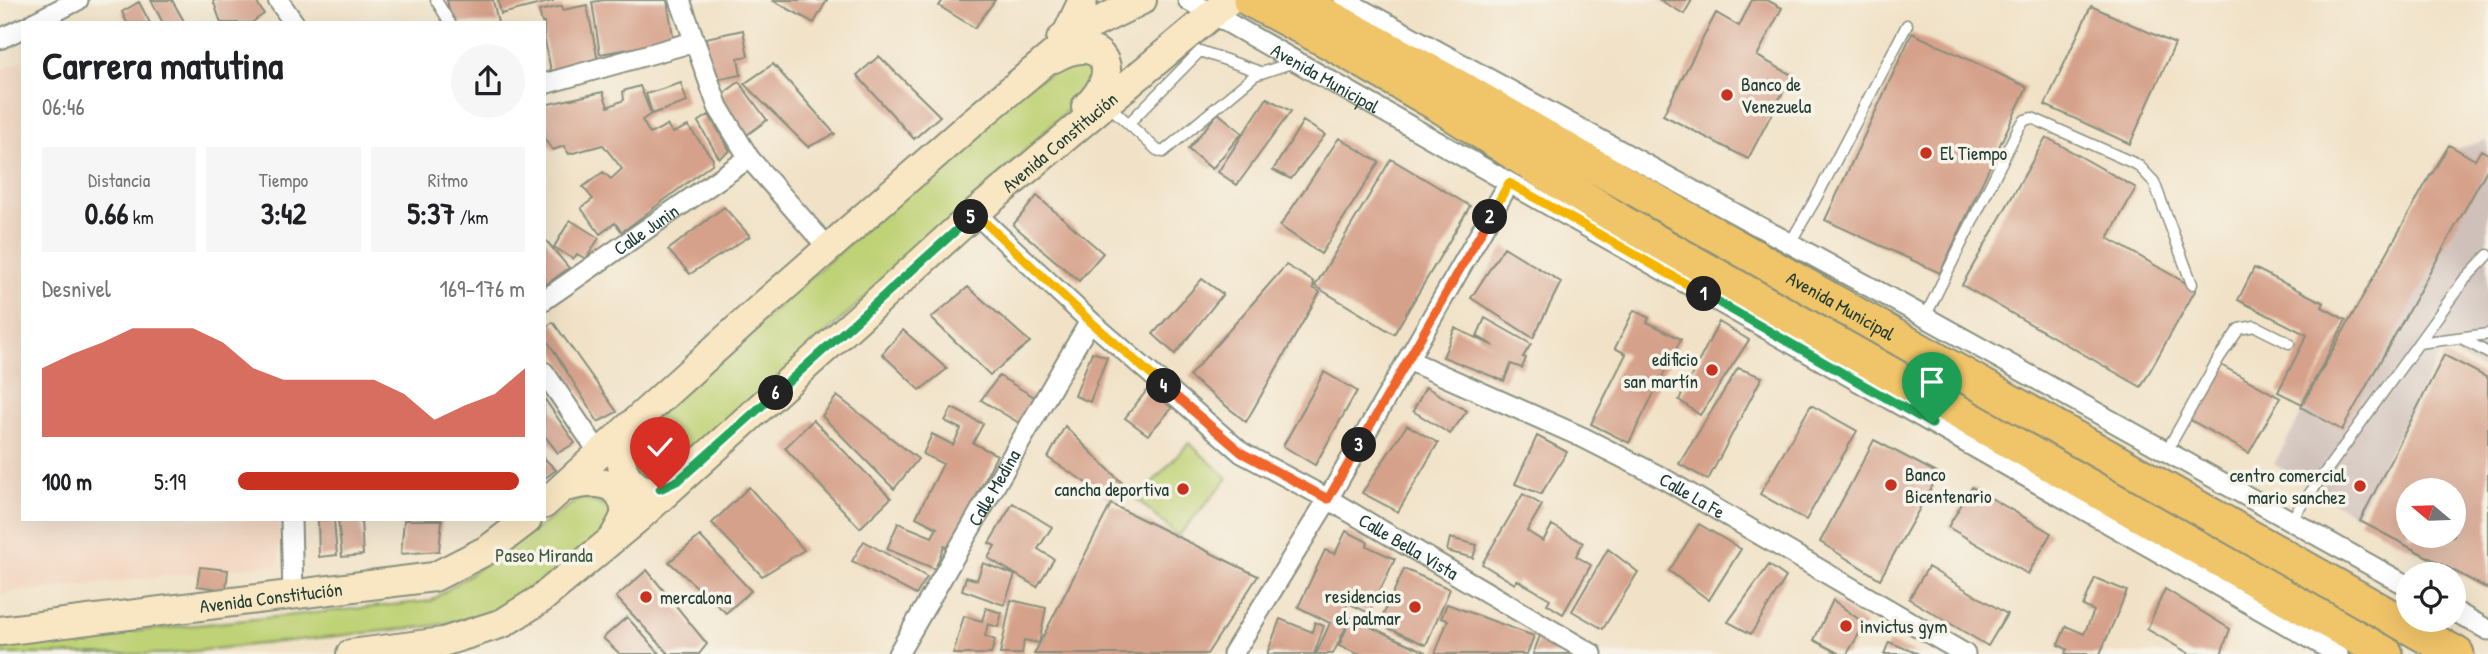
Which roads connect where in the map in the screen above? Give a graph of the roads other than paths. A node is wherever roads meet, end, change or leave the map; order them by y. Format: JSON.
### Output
{"nodes":[{"id":1,"x":78,"y":0,"type":"edge"},
{"id":2,"x":278,"y":0,"type":"edge"},
{"id":3,"x":436,"y":0,"type":"edge"},
{"id":4,"x":680,"y":0,"type":"edge"},
{"id":5,"x":1083,"y":0,"type":"edge"},
{"id":6,"x":1142,"y":0,"type":"edge"},
{"id":7,"x":1188,"y":0,"type":"edge"},
{"id":8,"x":1250,"y":0,"type":"edge"},
{"id":9,"x":1298,"y":0,"type":"edge"},
{"id":10,"x":1344,"y":0,"type":"edge"},
{"id":11,"x":1221,"y":7,"type":"edge"},
{"id":12,"x":37,"y":21,"type":"edge"},
{"id":13,"x":293,"y":21,"type":"edge"},
{"id":14,"x":449,"y":21,"type":"edge"},
{"id":15,"x":1907,"y":25,"type":"dead end"},
{"id":16,"x":21,"y":29,"type":"edge"},
{"id":17,"x":0,"y":40,"type":"edge"},
{"id":18,"x":693,"y":42,"type":"junction"},
{"id":19,"x":1451,"y":58,"type":"junction"},
{"id":20,"x":1296,"y":61,"type":"junction"},
{"id":21,"x":1260,"y":72,"type":"junction"},
{"id":22,"x":1029,"y":74,"type":"junction"},
{"id":23,"x":546,"y":83,"type":"edge"},
{"id":24,"x":1455,"y":100,"type":"junction"},
{"id":25,"x":1106,"y":104,"type":"junction"},
{"id":26,"x":1129,"y":123,"type":"junction"},
{"id":27,"x":1526,"y":126,"type":"junction"},
{"id":28,"x":748,"y":158,"type":"junction"},
{"id":29,"x":1509,"y":183,"type":"junction"},
{"id":30,"x":975,"y":213,"type":"junction"},
{"id":31,"x":1790,"y":243,"type":"junction"},
{"id":32,"x":828,"y":248,"type":"junction"},
{"id":33,"x":2488,"y":255,"type":"edge"},
{"id":34,"x":2192,"y":284,"type":"dead end"},
{"id":35,"x":1688,"y":285,"type":"junction"},
{"id":36,"x":546,"y":299,"type":"edge"},
{"id":37,"x":1925,"y":317,"type":"junction"},
{"id":38,"x":1792,"y":318,"type":"junction"},
{"id":39,"x":1090,"y":321,"type":"junction"},
{"id":40,"x":2488,"y":334,"type":"edge"},
{"id":41,"x":2462,"y":338,"type":"junction"},
{"id":42,"x":2289,"y":343,"type":"dead end"},
{"id":43,"x":2419,"y":343,"type":"junction"},
{"id":44,"x":2488,"y":353,"type":"edge"},
{"id":45,"x":1408,"y":360,"type":"junction"},
{"id":46,"x":546,"y":375,"type":"edge"},
{"id":47,"x":630,"y":429,"type":"junction"},
{"id":48,"x":2166,"y":452,"type":"junction"},
{"id":49,"x":600,"y":454,"type":"junction"},
{"id":50,"x":679,"y":480,"type":"junction"},
{"id":51,"x":555,"y":496,"type":"edge"},
{"id":52,"x":1328,"y":499,"type":"junction"},
{"id":53,"x":291,"y":521,"type":"edge"},
{"id":54,"x":526,"y":521,"type":"edge"},
{"id":55,"x":2290,"y":521,"type":"junction"},
{"id":56,"x":612,"y":540,"type":"junction"},
{"id":57,"x":2396,"y":579,"type":"edge"},
{"id":58,"x":293,"y":594,"type":"junction"},
{"id":59,"x":2466,"y":618,"type":"edge"},
{"id":60,"x":2488,"y":630,"type":"edge"},
{"id":61,"x":0,"y":631,"type":"edge"},
{"id":62,"x":382,"y":652,"type":"edge"},
{"id":63,"x":351,"y":654,"type":"edge"},
{"id":64,"x":898,"y":654,"type":"edge"},
{"id":65,"x":1233,"y":654,"type":"edge"},
{"id":66,"x":1592,"y":654,"type":"edge"},
{"id":67,"x":1965,"y":654,"type":"edge"},
{"id":68,"x":2338,"y":654,"type":"edge"},
{"id":69,"x":2386,"y":654,"type":"edge"},
{"id":70,"x":2456,"y":654,"type":"edge"}],
"edges":[{"from":1,"to":12,"type":"street"},
{"from":2,"to":13,"type":"street"},
{"from":3,"to":14,"type":"lane"},
{"from":4,"to":18,"type":"street"},
{"from":5,"to":22,"type":"main road"},
{"from":6,"to":22,"type":"main road"},
{"from":7,"to":11,"type":"street","name":"Avenida Municipal"},
{"from":8,"to":24,"type":"highway","name":"Avenida Municipal"},
{"from":9,"to":24,"type":"highway","name":"Avenida Municipal"},
{"from":10,"to":19,"type":"street","name":"Avenida Municipal"},
{"from":11,"to":20,"type":"street","name":"Avenida Municipal"},
{"from":11,"to":25,"type":"main road","name":"Avenida Constitución"},
{"from":15,"to":31,"type":"lane"},
{"from":16,"to":17,"type":"street"},
{"from":18,"to":23,"type":"street"},
{"from":18,"to":28,"type":"street"},
{"from":19,"to":27,"type":"highway"},
{"from":19,"to":31,"type":"street","name":"Avenida Municipal"},
{"from":20,"to":21,"type":"lane"},
{"from":20,"to":29,"type":"street","name":"Avenida Municipal"},
{"from":21,"to":26,"type":"lane"},
{"from":21,"to":26,"type":"lane"},
{"from":22,"to":30,"type":"main road"},
{"from":22,"to":32,"type":"main road"},
{"from":24,"to":27,"type":"highway","name":"Avenida Municipal"},
{"from":24,"to":38,"type":"highway","name":"Avenida Municipal"},
{"from":25,"to":26,"type":"lane"},
{"from":25,"to":30,"type":"main road","name":"Avenida Constitución"},
{"from":27,"to":70,"type":"highway","name":"Avenida Municipal"},
{"from":28,"to":32,"type":"street"},
{"from":28,"to":36,"type":"street","name":"Calle Junin"},
{"from":29,"to":35,"type":"street","name":"Avenida Municipal"},
{"from":29,"to":45,"type":"street"},
{"from":30,"to":39,"type":"street","name":"Calle Bella Vista"},
{"from":30,"to":50,"type":"main road","name":"Avenida Constitución"},
{"from":31,"to":37,"type":"street","name":"Avenida Municipal"},
{"from":32,"to":47,"type":"main road"},
{"from":33,"to":43,"type":"lane"},
{"from":34,"to":37,"type":"lane"},
{"from":35,"to":38,"type":"highway"},
{"from":35,"to":68,"type":"street","name":"Avenida Municipal"},
{"from":37,"to":48,"type":"street","name":"Avenida Municipal"},
{"from":38,"to":69,"type":"highway","name":"Avenida Municipal"},
{"from":39,"to":52,"type":"street","name":"Calle Bella Vista"},
{"from":39,"to":64,"type":"street","name":"Calle Medina"},
{"from":40,"to":41,"type":"lane"},
{"from":41,"to":43,"type":"lane"},
{"from":41,"to":44,"type":"lane"},
{"from":42,"to":48,"type":"lane"},
{"from":43,"to":55,"type":"lane"},
{"from":45,"to":52,"type":"street"},
{"from":45,"to":67,"type":"street","name":"Calle La Fe"},
{"from":46,"to":49,"type":"street"},
{"from":47,"to":49,"type":"main road"},
{"from":47,"to":50,"type":"main road"},
{"from":48,"to":55,"type":"street","name":"Avenida Municipal"},
{"from":49,"to":51,"type":"main road"},
{"from":50,"to":56,"type":"main road","name":"Avenida Constitución"},
{"from":51,"to":56,"type":"main road"},
{"from":52,"to":65,"type":"street"},
{"from":52,"to":66,"type":"street","name":"Calle Bella Vista"},
{"from":53,"to":58,"type":"street"},
{"from":54,"to":58,"type":"main road","name":"Avenida Constitución"},
{"from":55,"to":57,"type":"street","name":"Avenida Municipal"},
{"from":56,"to":62,"type":"main road","name":"Avenida Constitución"},
{"from":58,"to":61,"type":"main road","name":"Avenida Constitución"},
{"from":59,"to":60,"type":"street"},
{"from":62,"to":63,"type":"main road","name":"Avenida Constitución"}]}
